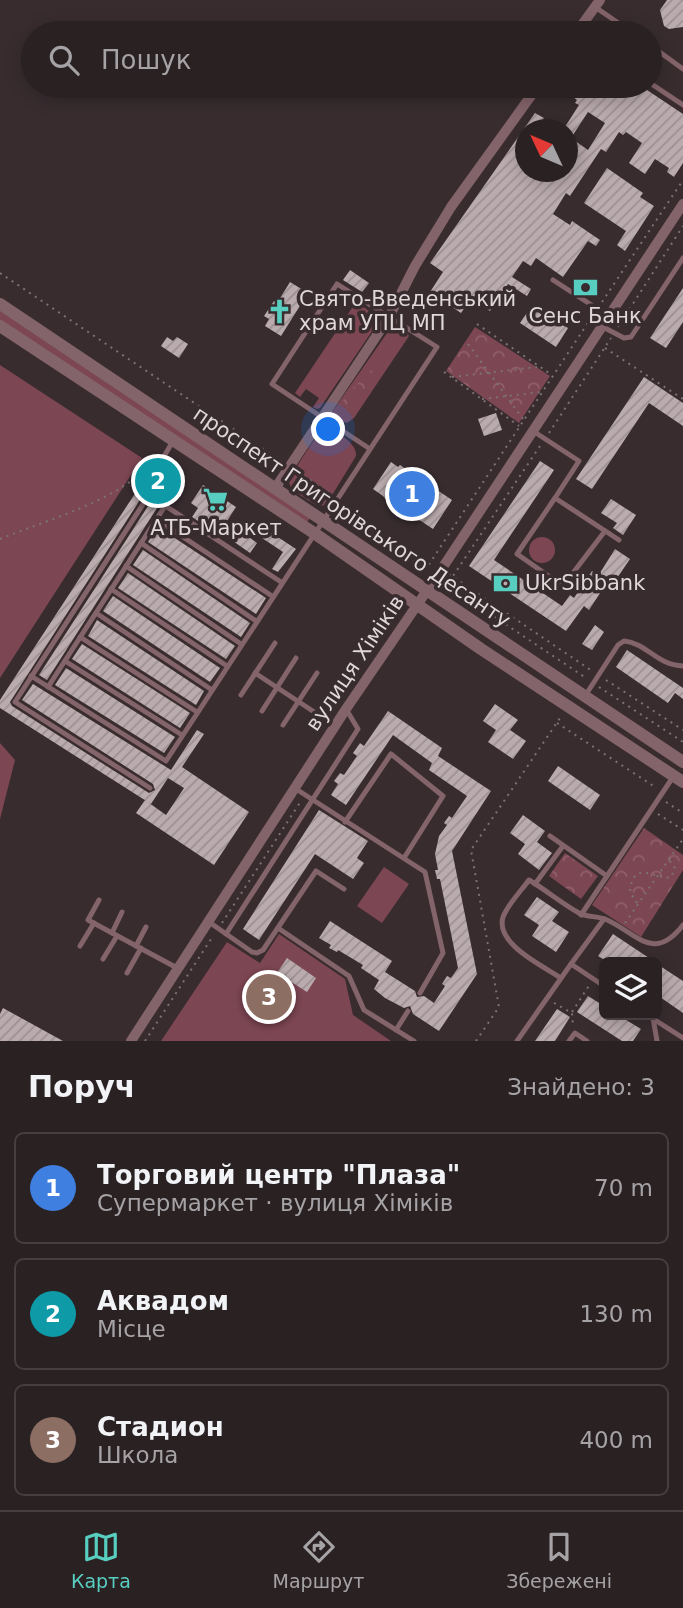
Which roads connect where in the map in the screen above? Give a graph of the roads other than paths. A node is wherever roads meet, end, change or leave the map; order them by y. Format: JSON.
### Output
{"nodes":[{"id":1,"x":597,"y":3,"type":"edge"},
{"id":2,"x":584,"y":21,"type":"edge"},
{"id":3,"x":619,"y":21,"type":"edge"},
{"id":4,"x":662,"y":54,"type":"edge"},
{"id":5,"x":683,"y":69,"type":"edge"},
{"id":6,"x":662,"y":91,"type":"edge"},
{"id":7,"x":529,"y":98,"type":"edge"},
{"id":8,"x":683,"y":105,"type":"edge"},
{"id":9,"x":683,"y":204,"type":"edge"},
{"id":10,"x":683,"y":258,"type":"edge"},
{"id":11,"x":553,"y":280,"type":"dead end"},
{"id":12,"x":0,"y":304,"type":"edge"},
{"id":13,"x":389,"y":317,"type":"junction"},
{"id":14,"x":610,"y":317,"type":"junction"},
{"id":15,"x":0,"y":326,"type":"edge"},
{"id":16,"x":603,"y":327,"type":"junction"},
{"id":17,"x":322,"y":417,"type":"junction"},
{"id":18,"x":534,"y":431,"type":"junction"},
{"id":19,"x":173,"y":441,"type":"junction"},
{"id":20,"x":370,"y":449,"type":"junction"},
{"id":21,"x":159,"y":466,"type":"road end"},
{"id":22,"x":276,"y":487,"type":"junction"},
{"id":23,"x":555,"y":498,"type":"junction"},
{"id":24,"x":165,"y":506,"type":"junction"},
{"id":25,"x":156,"y":519,"type":"junction"},
{"id":26,"x":323,"y":519,"type":"junction"},
{"id":27,"x":605,"y":531,"type":"junction"},
{"id":28,"x":314,"y":533,"type":"junction"},
{"id":29,"x":619,"y":540,"type":"dead end"},
{"id":30,"x":141,"y":543,"type":"junction"},
{"id":31,"x":126,"y":566,"type":"junction"},
{"id":32,"x":281,"y":582,"type":"junction"},
{"id":33,"x":111,"y":589,"type":"junction"},
{"id":34,"x":427,"y":590,"type":"junction"},
{"id":35,"x":272,"y":596,"type":"junction"},
{"id":36,"x":417,"y":604,"type":"junction"},
{"id":37,"x":96,"y":613,"type":"junction"},
{"id":38,"x":256,"y":621,"type":"junction"},
{"id":39,"x":80,"y":637,"type":"junction"},
{"id":40,"x":275,"y":643,"type":"dead end"},
{"id":41,"x":241,"y":644,"type":"junction"},
{"id":42,"x":296,"y":658,"type":"dead end"},
{"id":43,"x":65,"y":661,"type":"junction"},
{"id":44,"x":227,"y":666,"type":"junction"},
{"id":45,"x":683,"y":666,"type":"edge"},
{"id":46,"x":255,"y":673,"type":"junction"},
{"id":47,"x":317,"y":673,"type":"dead end"},
{"id":48,"x":32,"y":676,"type":"junction"},
{"id":49,"x":557,"y":678,"type":"junction"},
{"id":50,"x":48,"y":687,"type":"junction"},
{"id":51,"x":277,"y":688,"type":"junction"},
{"id":52,"x":212,"y":690,"type":"junction"},
{"id":53,"x":548,"y":692,"type":"junction"},
{"id":54,"x":241,"y":695,"type":"dead end"},
{"id":55,"x":585,"y":696,"type":"junction"},
{"id":56,"x":298,"y":702,"type":"junction"},
{"id":57,"x":346,"y":709,"type":"junction"},
{"id":58,"x":262,"y":711,"type":"dead end"},
{"id":59,"x":197,"y":712,"type":"junction"},
{"id":60,"x":283,"y":725,"type":"dead end"},
{"id":61,"x":335,"y":726,"type":"junction"},
{"id":62,"x":182,"y":735,"type":"junction"},
{"id":63,"x":683,"y":762,"type":"edge"},
{"id":64,"x":678,"y":779,"type":"edge"},
{"id":65,"x":150,"y":788,"type":"dead end"},
{"id":66,"x":300,"y":792,"type":"junction"},
{"id":67,"x":312,"y":800,"type":"junction"},
{"id":68,"x":345,"y":822,"type":"junction"},
{"id":69,"x":550,"y":836,"type":"dead end"},
{"id":70,"x":564,"y":846,"type":"junction"},
{"id":71,"x":404,"y":858,"type":"junction"},
{"id":72,"x":607,"y":876,"type":"junction"},
{"id":73,"x":535,"y":884,"type":"junction"},
{"id":74,"x":344,"y":889,"type":"dead end"},
{"id":75,"x":99,"y":900,"type":"dead end"},
{"id":76,"x":122,"y":912,"type":"dead end"},
{"id":77,"x":581,"y":915,"type":"junction"},
{"id":78,"x":604,"y":919,"type":"junction"},
{"id":79,"x":94,"y":923,"type":"junction"},
{"id":80,"x":214,"y":925,"type":"junction"},
{"id":81,"x":683,"y":925,"type":"edge"},
{"id":82,"x":146,"y":927,"type":"dead end"},
{"id":83,"x":278,"y":928,"type":"junction"},
{"id":84,"x":114,"y":934,"type":"junction"},
{"id":85,"x":226,"y":934,"type":"junction"},
{"id":86,"x":80,"y":946,"type":"dead end"},
{"id":87,"x":139,"y":947,"type":"junction"},
{"id":88,"x":103,"y":959,"type":"dead end"},
{"id":89,"x":571,"y":964,"type":"junction"},
{"id":90,"x":179,"y":969,"type":"junction"},
{"id":91,"x":127,"y":973,"type":"dead end"},
{"id":92,"x":561,"y":978,"type":"junction"},
{"id":93,"x":599,"y":983,"type":"edge"},
{"id":94,"x":420,"y":993,"type":"dead end"},
{"id":95,"x":408,"y":1011,"type":"dead end"},
{"id":96,"x":651,"y":1020,"type":"edge"},
{"id":97,"x":655,"y":1020,"type":"edge"},
{"id":98,"x":397,"y":1030,"type":"junction"},
{"id":99,"x":683,"y":1038,"type":"edge"},
{"id":100,"x":131,"y":1041,"type":"edge"},
{"id":101,"x":414,"y":1041,"type":"edge"},
{"id":102,"x":517,"y":1041,"type":"edge"},
{"id":103,"x":569,"y":1041,"type":"edge"},
{"id":104,"x":587,"y":1041,"type":"edge"},
{"id":105,"x":657,"y":1041,"type":"edge"}],
"edges":[{"from":1,"to":2,"type":"street"},
{"from":1,"to":3,"type":"lane"},
{"from":4,"to":5,"type":"lane"},
{"from":6,"to":8,"type":"lane"},
{"from":7,"to":13,"type":"street"},
{"from":9,"to":14,"type":"street","name":"вулиця Хіміків"},
{"from":10,"to":16,"type":"lane"},
{"from":11,"to":14,"type":"lane"},
{"from":12,"to":22,"type":"street","name":"проспект Григорівського Десанту"},
{"from":13,"to":17,"type":"street"},
{"from":13,"to":17,"type":"lane"},
{"from":13,"to":20,"type":"lane"},
{"from":14,"to":16,"type":"street","name":"вулиця Хіміків"},
{"from":15,"to":19,"type":"street","name":"проспект Григорівського Десанту"},
{"from":16,"to":18,"type":"street","name":"вулиця Хіміків"},
{"from":17,"to":20,"type":"lane"},
{"from":17,"to":22,"type":"street"},
{"from":18,"to":23,"type":"lane"},
{"from":18,"to":34,"type":"street","name":"вулиця Хіміків"},
{"from":19,"to":21,"type":"lane"},
{"from":19,"to":28,"type":"street","name":"проспект Григорівського Десанту"},
{"from":20,"to":26,"type":"lane"},
{"from":22,"to":26,"type":"street","name":"проспект Григорівського Десанту"},
{"from":23,"to":27,"type":"lane"},
{"from":23,"to":27,"type":"lane"},
{"from":24,"to":25,"type":"lane"},
{"from":24,"to":32,"type":"lane"},
{"from":24,"to":48,"type":"lane"},
{"from":25,"to":30,"type":"lane"},
{"from":25,"to":35,"type":"lane"},
{"from":26,"to":28,"type":"lane"},
{"from":26,"to":34,"type":"street","name":"проспект Григорівського Десанту"},
{"from":27,"to":29,"type":"lane"},
{"from":28,"to":32,"type":"lane"},
{"from":28,"to":36,"type":"street","name":"проспект Григорівського Десанту"},
{"from":30,"to":31,"type":"lane"},
{"from":30,"to":38,"type":"lane"},
{"from":31,"to":33,"type":"lane"},
{"from":31,"to":41,"type":"lane"},
{"from":32,"to":35,"type":"lane"},
{"from":33,"to":37,"type":"lane"},
{"from":33,"to":44,"type":"lane"},
{"from":34,"to":36,"type":"street","name":"вулиця Хіміків"},
{"from":34,"to":49,"type":"street","name":"проспект Григорівського Десанту"},
{"from":35,"to":38,"type":"lane"},
{"from":36,"to":53,"type":"street","name":"проспект Григорівського Десанту"},
{"from":36,"to":57,"type":"street","name":"вулиця Хіміків"},
{"from":37,"to":39,"type":"lane"},
{"from":37,"to":52,"type":"lane"},
{"from":38,"to":41,"type":"lane"},
{"from":39,"to":43,"type":"lane"},
{"from":39,"to":59,"type":"lane"},
{"from":40,"to":46,"type":"lane"},
{"from":41,"to":44,"type":"lane"},
{"from":42,"to":51,"type":"lane"},
{"from":43,"to":50,"type":"lane"},
{"from":43,"to":62,"type":"lane"},
{"from":44,"to":52,"type":"lane"},
{"from":45,"to":55,"type":"lane"},
{"from":46,"to":51,"type":"lane"},
{"from":46,"to":54,"type":"lane"},
{"from":47,"to":56,"type":"lane"},
{"from":48,"to":50,"type":"lane"},
{"from":48,"to":65,"type":"lane"},
{"from":49,"to":53,"type":"street"},
{"from":49,"to":55,"type":"street","name":"проспект Григорівського Десанту"},
{"from":50,"to":62,"type":"lane"},
{"from":51,"to":56,"type":"lane"},
{"from":51,"to":58,"type":"lane"},
{"from":52,"to":59,"type":"lane"},
{"from":53,"to":64,"type":"street","name":"проспект Григорівського Десанту"},
{"from":55,"to":63,"type":"street","name":"проспект Григорівського Десанту"},
{"from":56,"to":60,"type":"lane"},
{"from":56,"to":61,"type":"lane"},
{"from":57,"to":61,"type":"street","name":"вулиця Хіміків"},
{"from":57,"to":67,"type":"lane"},
{"from":59,"to":62,"type":"lane"},
{"from":61,"to":66,"type":"street","name":"вулиця Хіміків"},
{"from":63,"to":64,"type":"street"},
{"from":64,"to":72,"type":"lane"},
{"from":66,"to":67,"type":"lane"},
{"from":66,"to":80,"type":"street","name":"вулиця Хіміків"},
{"from":67,"to":68,"type":"lane"},
{"from":67,"to":85,"type":"lane"},
{"from":68,"to":71,"type":"lane"},
{"from":68,"to":71,"type":"lane"},
{"from":69,"to":70,"type":"lane"},
{"from":70,"to":72,"type":"lane"},
{"from":70,"to":73,"type":"lane"},
{"from":71,"to":94,"type":"lane"},
{"from":72,"to":77,"type":"lane"},
{"from":73,"to":77,"type":"lane"},
{"from":73,"to":92,"type":"lane"},
{"from":74,"to":83,"type":"lane"},
{"from":75,"to":79,"type":"lane"},
{"from":76,"to":84,"type":"lane"},
{"from":77,"to":78,"type":"lane"},
{"from":78,"to":81,"type":"lane"},
{"from":78,"to":89,"type":"lane"},
{"from":79,"to":84,"type":"lane"},
{"from":79,"to":86,"type":"lane"},
{"from":80,"to":85,"type":"lane"},
{"from":80,"to":90,"type":"street","name":"вулиця Хіміків"},
{"from":82,"to":87,"type":"lane"},
{"from":83,"to":85,"type":"lane"},
{"from":83,"to":98,"type":"lane"},
{"from":84,"to":87,"type":"lane"},
{"from":84,"to":88,"type":"lane"},
{"from":87,"to":90,"type":"lane"},
{"from":87,"to":91,"type":"lane"},
{"from":89,"to":92,"type":"lane"},
{"from":89,"to":93,"type":"lane"},
{"from":90,"to":100,"type":"street","name":"вулиця Хіміків"},
{"from":92,"to":102,"type":"lane"},
{"from":95,"to":98,"type":"lane"},
{"from":96,"to":105,"type":"lane"},
{"from":97,"to":99,"type":"lane"},
{"from":98,"to":101,"type":"lane"},
{"from":103,"to":104,"type":"lane"}]}
